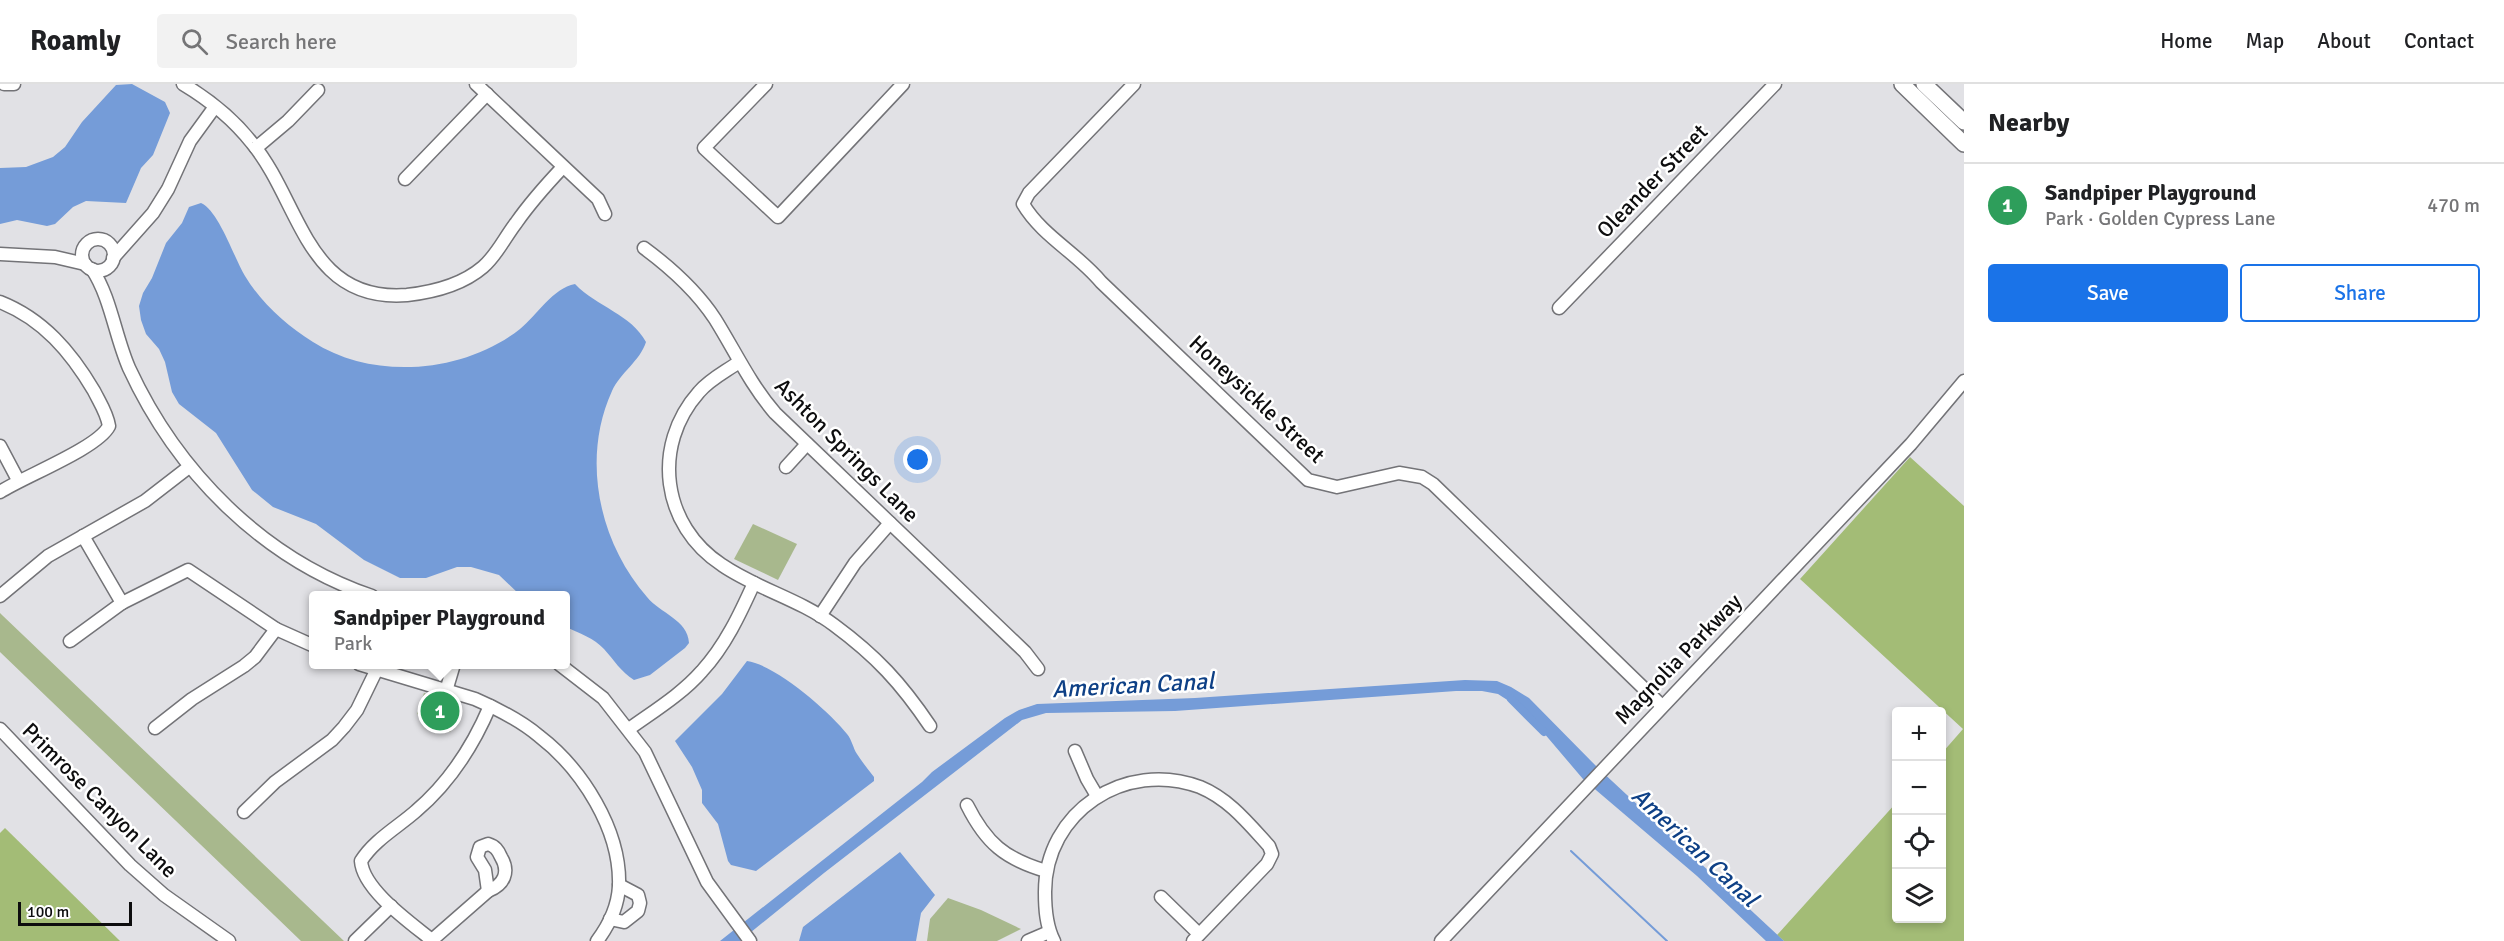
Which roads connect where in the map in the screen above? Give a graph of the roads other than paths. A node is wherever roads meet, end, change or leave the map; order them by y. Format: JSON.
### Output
{"nodes":[{"id":1,"x":4,"y":84,"type":"edge"},
{"id":2,"x":14,"y":84,"type":"edge"},
{"id":3,"x":183,"y":84,"type":"edge"},
{"id":4,"x":476,"y":84,"type":"edge"},
{"id":5,"x":766,"y":84,"type":"edge"},
{"id":6,"x":903,"y":84,"type":"edge"},
{"id":7,"x":1134,"y":84,"type":"edge"},
{"id":8,"x":1775,"y":84,"type":"edge"},
{"id":9,"x":1902,"y":84,"type":"edge"},
{"id":10,"x":1924,"y":84,"type":"edge"},
{"id":11,"x":318,"y":90,"type":"dead end"},
{"id":12,"x":487,"y":94,"type":"junction"},
{"id":13,"x":214,"y":108,"type":"junction"},
{"id":14,"x":1964,"y":122,"type":"edge"},
{"id":15,"x":1964,"y":144,"type":"edge"},
{"id":16,"x":256,"y":148,"type":"junction"},
{"id":17,"x":563,"y":167,"type":"junction"},
{"id":18,"x":405,"y":179,"type":"dead end"},
{"id":19,"x":605,"y":214,"type":"dead end"},
{"id":20,"x":137,"y":231,"type":"junction"},
{"id":21,"x":106,"y":241,"type":"junction"},
{"id":22,"x":84,"y":247,"type":"junction"},
{"id":23,"x":644,"y":248,"type":"dead end"},
{"id":24,"x":0,"y":254,"type":"edge"},
{"id":25,"x":55,"y":257,"type":"junction"},
{"id":26,"x":111,"y":262,"type":"junction"},
{"id":27,"x":88,"y":267,"type":"junction"},
{"id":28,"x":106,"y":300,"type":"junction"},
{"id":29,"x":0,"y":302,"type":"edge"},
{"id":30,"x":1559,"y":308,"type":"dead end"},
{"id":31,"x":739,"y":362,"type":"junction"},
{"id":32,"x":1964,"y":381,"type":"edge"},
{"id":33,"x":1964,"y":390,"type":"edge"},
{"id":34,"x":1945,"y":406,"type":"junction"},
{"id":35,"x":807,"y":444,"type":"junction"},
{"id":36,"x":0,"y":446,"type":"edge"},
{"id":37,"x":189,"y":467,"type":"junction"},
{"id":38,"x":786,"y":467,"type":"dead end"},
{"id":39,"x":18,"y":480,"type":"junction"},
{"id":40,"x":0,"y":492,"type":"edge"},
{"id":41,"x":890,"y":524,"type":"junction"},
{"id":42,"x":82,"y":536,"type":"junction"},
{"id":43,"x":754,"y":583,"type":"junction"},
{"id":44,"x":357,"y":591,"type":"edge"},
{"id":45,"x":0,"y":596,"type":"edge"},
{"id":46,"x":122,"y":603,"type":"junction"},
{"id":47,"x":820,"y":616,"type":"junction"},
{"id":48,"x":276,"y":629,"type":"junction"},
{"id":49,"x":70,"y":641,"type":"dead end"},
{"id":50,"x":309,"y":644,"type":"edge"},
{"id":51,"x":371,"y":669,"type":"edge"},
{"id":52,"x":453,"y":669,"type":"edge"},
{"id":53,"x":566,"y":669,"type":"edge"},
{"id":54,"x":1038,"y":669,"type":"dead end"},
{"id":55,"x":376,"y":671,"type":"junction"},
{"id":56,"x":446,"y":691,"type":"junction"},
{"id":57,"x":1662,"y":705,"type":"junction"},
{"id":58,"x":490,"y":706,"type":"junction"},
{"id":59,"x":930,"y":726,"type":"dead end"},
{"id":60,"x":155,"y":728,"type":"dead end"},
{"id":61,"x":0,"y":729,"type":"edge"},
{"id":62,"x":629,"y":729,"type":"junction"},
{"id":63,"x":1076,"y":751,"type":"dead end"},
{"id":64,"x":1097,"y":796,"type":"junction"},
{"id":65,"x":967,"y":805,"type":"dead end"},
{"id":66,"x":244,"y":812,"type":"dead end"},
{"id":67,"x":1046,"y":871,"type":"junction"},
{"id":68,"x":619,"y":885,"type":"junction"},
{"id":69,"x":488,"y":891,"type":"dead end"},
{"id":70,"x":1161,"y":897,"type":"dead end"},
{"id":71,"x":391,"y":906,"type":"junction"},
{"id":72,"x":610,"y":919,"type":"junction"},
{"id":73,"x":1052,"y":937,"type":"edge"},
{"id":74,"x":1196,"y":938,"type":"edge"},
{"id":75,"x":749,"y":940,"type":"edge"},
{"id":76,"x":229,"y":941,"type":"edge"},
{"id":77,"x":355,"y":941,"type":"edge"},
{"id":78,"x":432,"y":941,"type":"edge"},
{"id":79,"x":597,"y":941,"type":"edge"},
{"id":80,"x":1028,"y":941,"type":"edge"},
{"id":81,"x":1441,"y":941,"type":"edge"}],
"edges":[{"from":1,"to":2,"type":"street"},
{"from":3,"to":13,"type":"street"},
{"from":4,"to":12,"type":"street"},
{"from":5,"to":6,"type":"street"},
{"from":7,"to":57,"type":"street","name":"Honeysickle Street"},
{"from":8,"to":30,"type":"street","name":"Oleander Street"},
{"from":9,"to":15,"type":"main road"},
{"from":10,"to":14,"type":"main road"},
{"from":11,"to":16,"type":"street"},
{"from":12,"to":17,"type":"street"},
{"from":12,"to":18,"type":"street"},
{"from":13,"to":16,"type":"street"},
{"from":13,"to":20,"type":"street"},
{"from":16,"to":17,"type":"street"},
{"from":17,"to":19,"type":"street"},
{"from":20,"to":21,"type":"street"},
{"from":20,"to":26,"type":"street"},
{"from":21,"to":22,"type":"street"},
{"from":21,"to":26,"type":"street"},
{"from":22,"to":25,"type":"street"},
{"from":22,"to":27,"type":"street"},
{"from":23,"to":31,"type":"street","name":"Ashton Springs Lane"},
{"from":24,"to":25,"type":"street"},
{"from":25,"to":27,"type":"street"},
{"from":26,"to":27,"type":"street"},
{"from":26,"to":28,"type":"street"},
{"from":27,"to":28,"type":"street"},
{"from":28,"to":37,"type":"street"},
{"from":29,"to":39,"type":"street"},
{"from":31,"to":35,"type":"street","name":"Ashton Springs Lane"},
{"from":31,"to":43,"type":"street"},
{"from":32,"to":34,"type":"street","name":"Magnolia Parkway"},
{"from":33,"to":34,"type":"street","name":"Magnolia Parkway"},
{"from":34,"to":57,"type":"street","name":"Magnolia Parkway"},
{"from":35,"to":38,"type":"street"},
{"from":35,"to":41,"type":"street","name":"Ashton Springs Lane"},
{"from":36,"to":39,"type":"street"},
{"from":37,"to":42,"type":"street"},
{"from":37,"to":44,"type":"street"},
{"from":39,"to":40,"type":"street"},
{"from":41,"to":47,"type":"street"},
{"from":41,"to":54,"type":"street","name":"Ashton Springs Lane"},
{"from":42,"to":45,"type":"street"},
{"from":42,"to":46,"type":"street"},
{"from":43,"to":47,"type":"street"},
{"from":43,"to":62,"type":"street"},
{"from":46,"to":48,"type":"street"},
{"from":46,"to":49,"type":"street"},
{"from":47,"to":59,"type":"street"},
{"from":48,"to":50,"type":"street"},
{"from":48,"to":60,"type":"street"},
{"from":51,"to":55,"type":"street"},
{"from":52,"to":56,"type":"street"},
{"from":53,"to":62,"type":"street"},
{"from":55,"to":56,"type":"street"},
{"from":55,"to":66,"type":"street"},
{"from":56,"to":58,"type":"street"},
{"from":57,"to":81,"type":"street","name":"Magnolia Parkway"},
{"from":58,"to":68,"type":"street"},
{"from":58,"to":71,"type":"street"},
{"from":61,"to":76,"type":"street","name":"Primrose Canyon Lane"},
{"from":62,"to":75,"type":"street"},
{"from":63,"to":64,"type":"street"},
{"from":64,"to":67,"type":"street"},
{"from":64,"to":74,"type":"street"},
{"from":65,"to":67,"type":"street"},
{"from":67,"to":73,"type":"street"},
{"from":68,"to":72,"type":"street"},
{"from":68,"to":72,"type":"street"},
{"from":69,"to":78,"type":"street"},
{"from":70,"to":74,"type":"street"},
{"from":71,"to":77,"type":"street"},
{"from":71,"to":78,"type":"street"},
{"from":72,"to":79,"type":"street"},
{"from":73,"to":80,"type":"street"}]}
